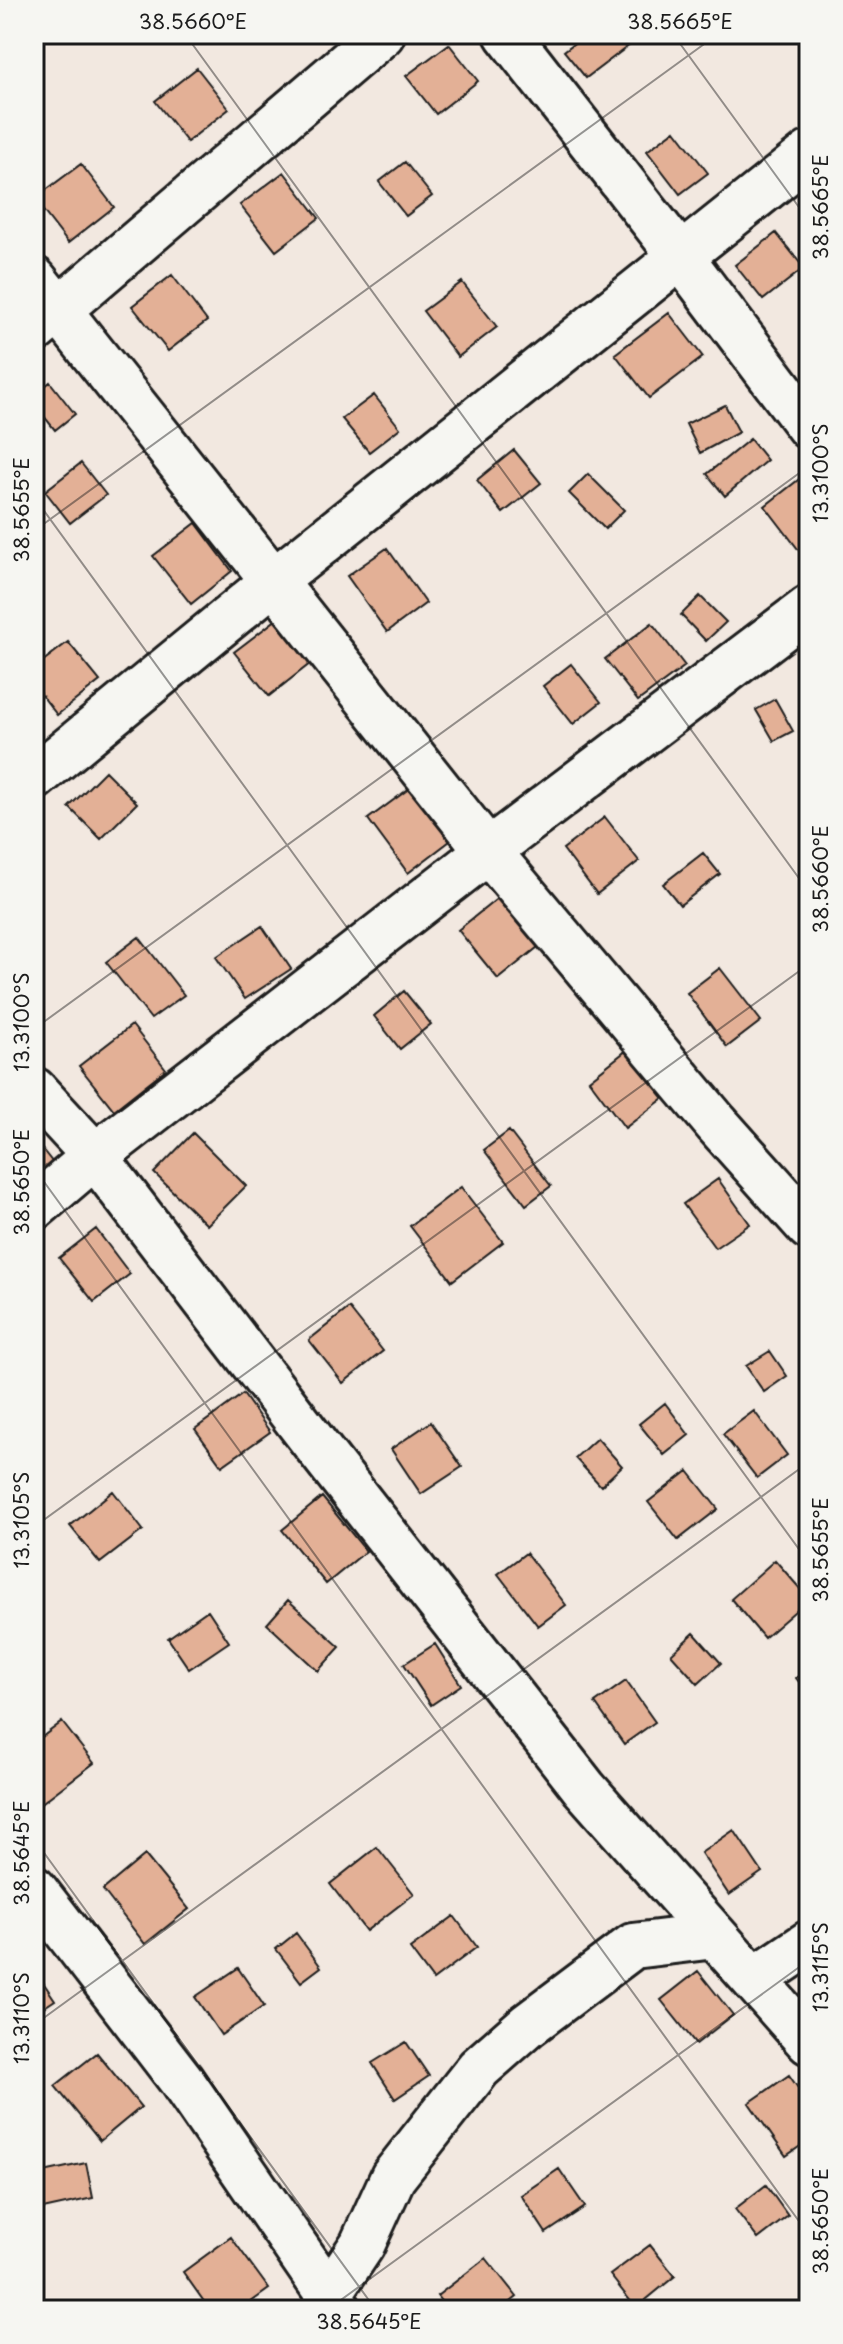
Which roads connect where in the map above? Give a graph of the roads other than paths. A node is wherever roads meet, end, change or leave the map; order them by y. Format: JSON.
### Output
{"nodes":[{"id":1,"x":382,"y":34,"type":"edge"},
{"id":2,"x":507,"y":34,"type":"edge"},
{"id":3,"x":809,"y":154,"type":"edge"},
{"id":4,"x":681,"y":257,"type":"junction"},
{"id":5,"x":42,"y":307,"type":"edge"},
{"id":6,"x":809,"y":427,"type":"edge"},
{"id":7,"x":274,"y":581,"type":"junction"},
{"id":8,"x":809,"y":608,"type":"edge"},
{"id":9,"x":34,"y":778,"type":"edge"},
{"id":10,"x":488,"y":851,"type":"junction"},
{"id":11,"x":34,"y":1090,"type":"edge"},
{"id":12,"x":95,"y":1156,"type":"junction"},
{"id":13,"x":34,"y":1208,"type":"edge"},
{"id":14,"x":809,"y":1227,"type":"edge"},
{"id":15,"x":34,"y":1889,"type":"edge"},
{"id":16,"x":715,"y":1936,"type":"junction"},
{"id":17,"x":809,"y":1943,"type":"edge"},
{"id":18,"x":754,"y":1980,"type":"junction"},
{"id":19,"x":809,"y":2042,"type":"edge"},
{"id":20,"x":334,"y":2303,"type":"edge"}],
"edges":[{"from":1,"to":5,"type":"street"},
{"from":2,"to":4,"type":"street"},
{"from":3,"to":4,"type":"street"},
{"from":4,"to":6,"type":"street"},
{"from":4,"to":7,"type":"street"},
{"from":5,"to":7,"type":"street"},
{"from":7,"to":9,"type":"street"},
{"from":7,"to":10,"type":"street"},
{"from":8,"to":10,"type":"street"},
{"from":10,"to":12,"type":"street"},
{"from":10,"to":14,"type":"street"},
{"from":11,"to":12,"type":"street"},
{"from":12,"to":13,"type":"street"},
{"from":12,"to":16,"type":"street"},
{"from":15,"to":20,"type":"street"},
{"from":16,"to":18,"type":"street"},
{"from":16,"to":20,"type":"street"},
{"from":17,"to":18,"type":"street"},
{"from":18,"to":19,"type":"street"}]}
